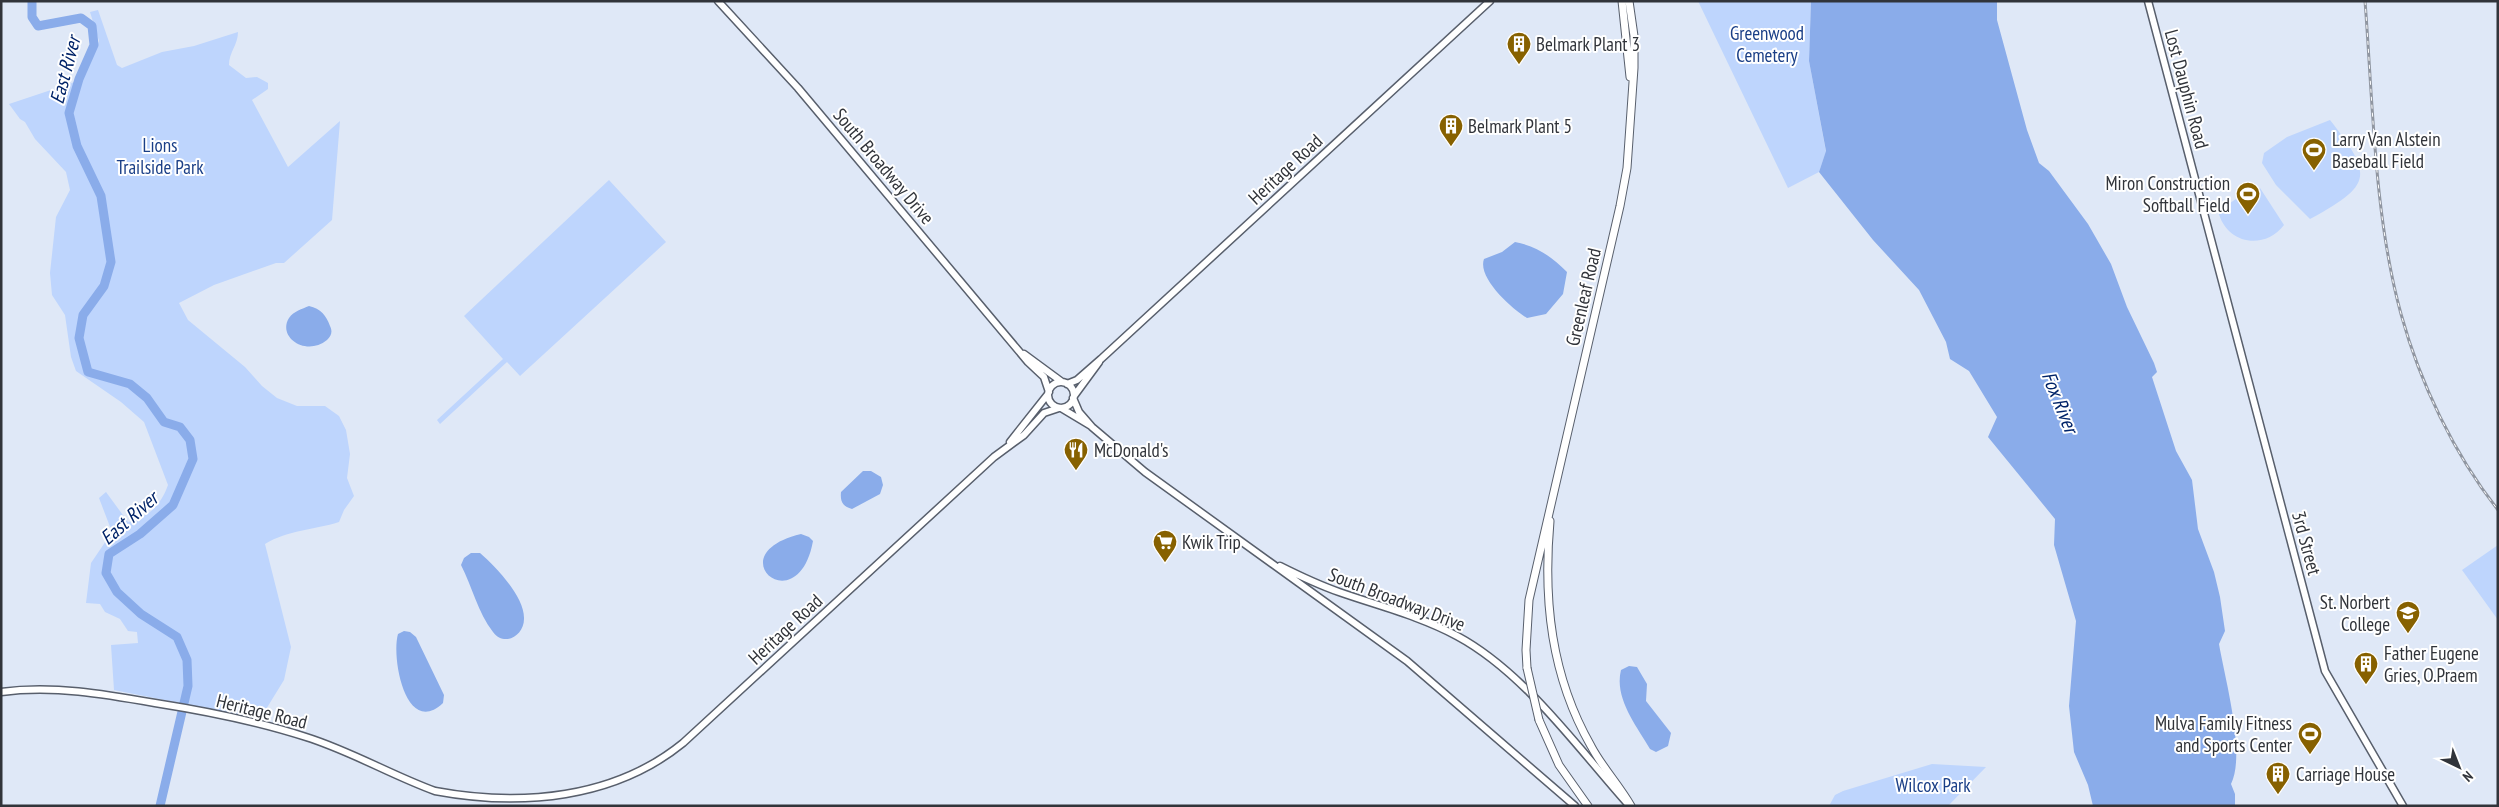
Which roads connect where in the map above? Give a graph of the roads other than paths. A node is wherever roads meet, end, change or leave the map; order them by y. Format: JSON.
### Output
{"nodes":[{"id":1,"x":718,"y":1,"type":"edge"},
{"id":2,"x":1490,"y":1,"type":"edge"},
{"id":3,"x":1622,"y":1,"type":"edge"},
{"id":4,"x":1629,"y":1,"type":"edge"},
{"id":5,"x":2148,"y":1,"type":"edge"},
{"id":6,"x":1631,"y":90,"type":"junction"},
{"id":7,"x":2236,"y":329,"type":"joint"},
{"id":8,"x":1023,"y":354,"type":"junction"},
{"id":9,"x":1101,"y":359,"type":"junction"},
{"id":10,"x":1065,"y":383,"type":"junction"},
{"id":11,"x":1048,"y":393,"type":"junction"},
{"id":12,"x":1074,"y":397,"type":"junction"},
{"id":13,"x":1060,"y":408,"type":"junction"},
{"id":14,"x":1092,"y":426,"type":"junction"},
{"id":15,"x":1008,"y":445,"type":"junction"},
{"id":16,"x":1551,"y":509,"type":"junction"},
{"id":17,"x":1270,"y":561,"type":"junction"},
{"id":18,"x":1,"y":692,"type":"edge"},
{"id":19,"x":1575,"y":806,"type":"edge"},
{"id":20,"x":1588,"y":806,"type":"edge"},
{"id":21,"x":1630,"y":806,"type":"edge"},
{"id":22,"x":2404,"y":806,"type":"edge"}],
"edges":[{"from":1,"to":8,"type":"main road","name":"South Broadway Drive"},
{"from":2,"to":9,"type":"main road","name":"Heritage Road"},
{"from":3,"to":6,"type":"main road","name":"Greenleaf Road"},
{"from":4,"to":6,"type":"main road","name":"Greenleaf Road"},
{"from":5,"to":7,"type":"main road","name":"Lost Dauphin Road"},
{"from":6,"to":16,"type":"main road","name":"Greenleaf Road"},
{"from":7,"to":22,"type":"main road","name":"3rd Street"},
{"from":8,"to":10,"type":"main road","name":"South Broadway Drive"},
{"from":8,"to":11,"type":"main road","name":"South Broadway Drive"},
{"from":9,"to":10,"type":"main road","name":"Heritage Road"},
{"from":9,"to":12,"type":"main road","name":"Heritage Road"},
{"from":10,"to":11,"type":"main road"},
{"from":10,"to":12,"type":"main road"},
{"from":11,"to":13,"type":"main road"},
{"from":11,"to":15,"type":"main road","name":"Heritage Road"},
{"from":12,"to":13,"type":"main road"},
{"from":12,"to":14,"type":"main road","name":"South Broadway Drive"},
{"from":13,"to":14,"type":"main road","name":"South Broadway Drive"},
{"from":13,"to":15,"type":"main road","name":"Heritage Road"},
{"from":14,"to":17,"type":"main road","name":"South Broadway Drive"},
{"from":15,"to":18,"type":"main road","name":"Heritage Road"},
{"from":16,"to":20,"type":"main road","bridge":true},
{"from":16,"to":21,"type":"main road"},
{"from":17,"to":19,"type":"main road","name":"South Broadway Drive"},
{"from":17,"to":21,"type":"main road","name":"South Broadway Drive"}]}
